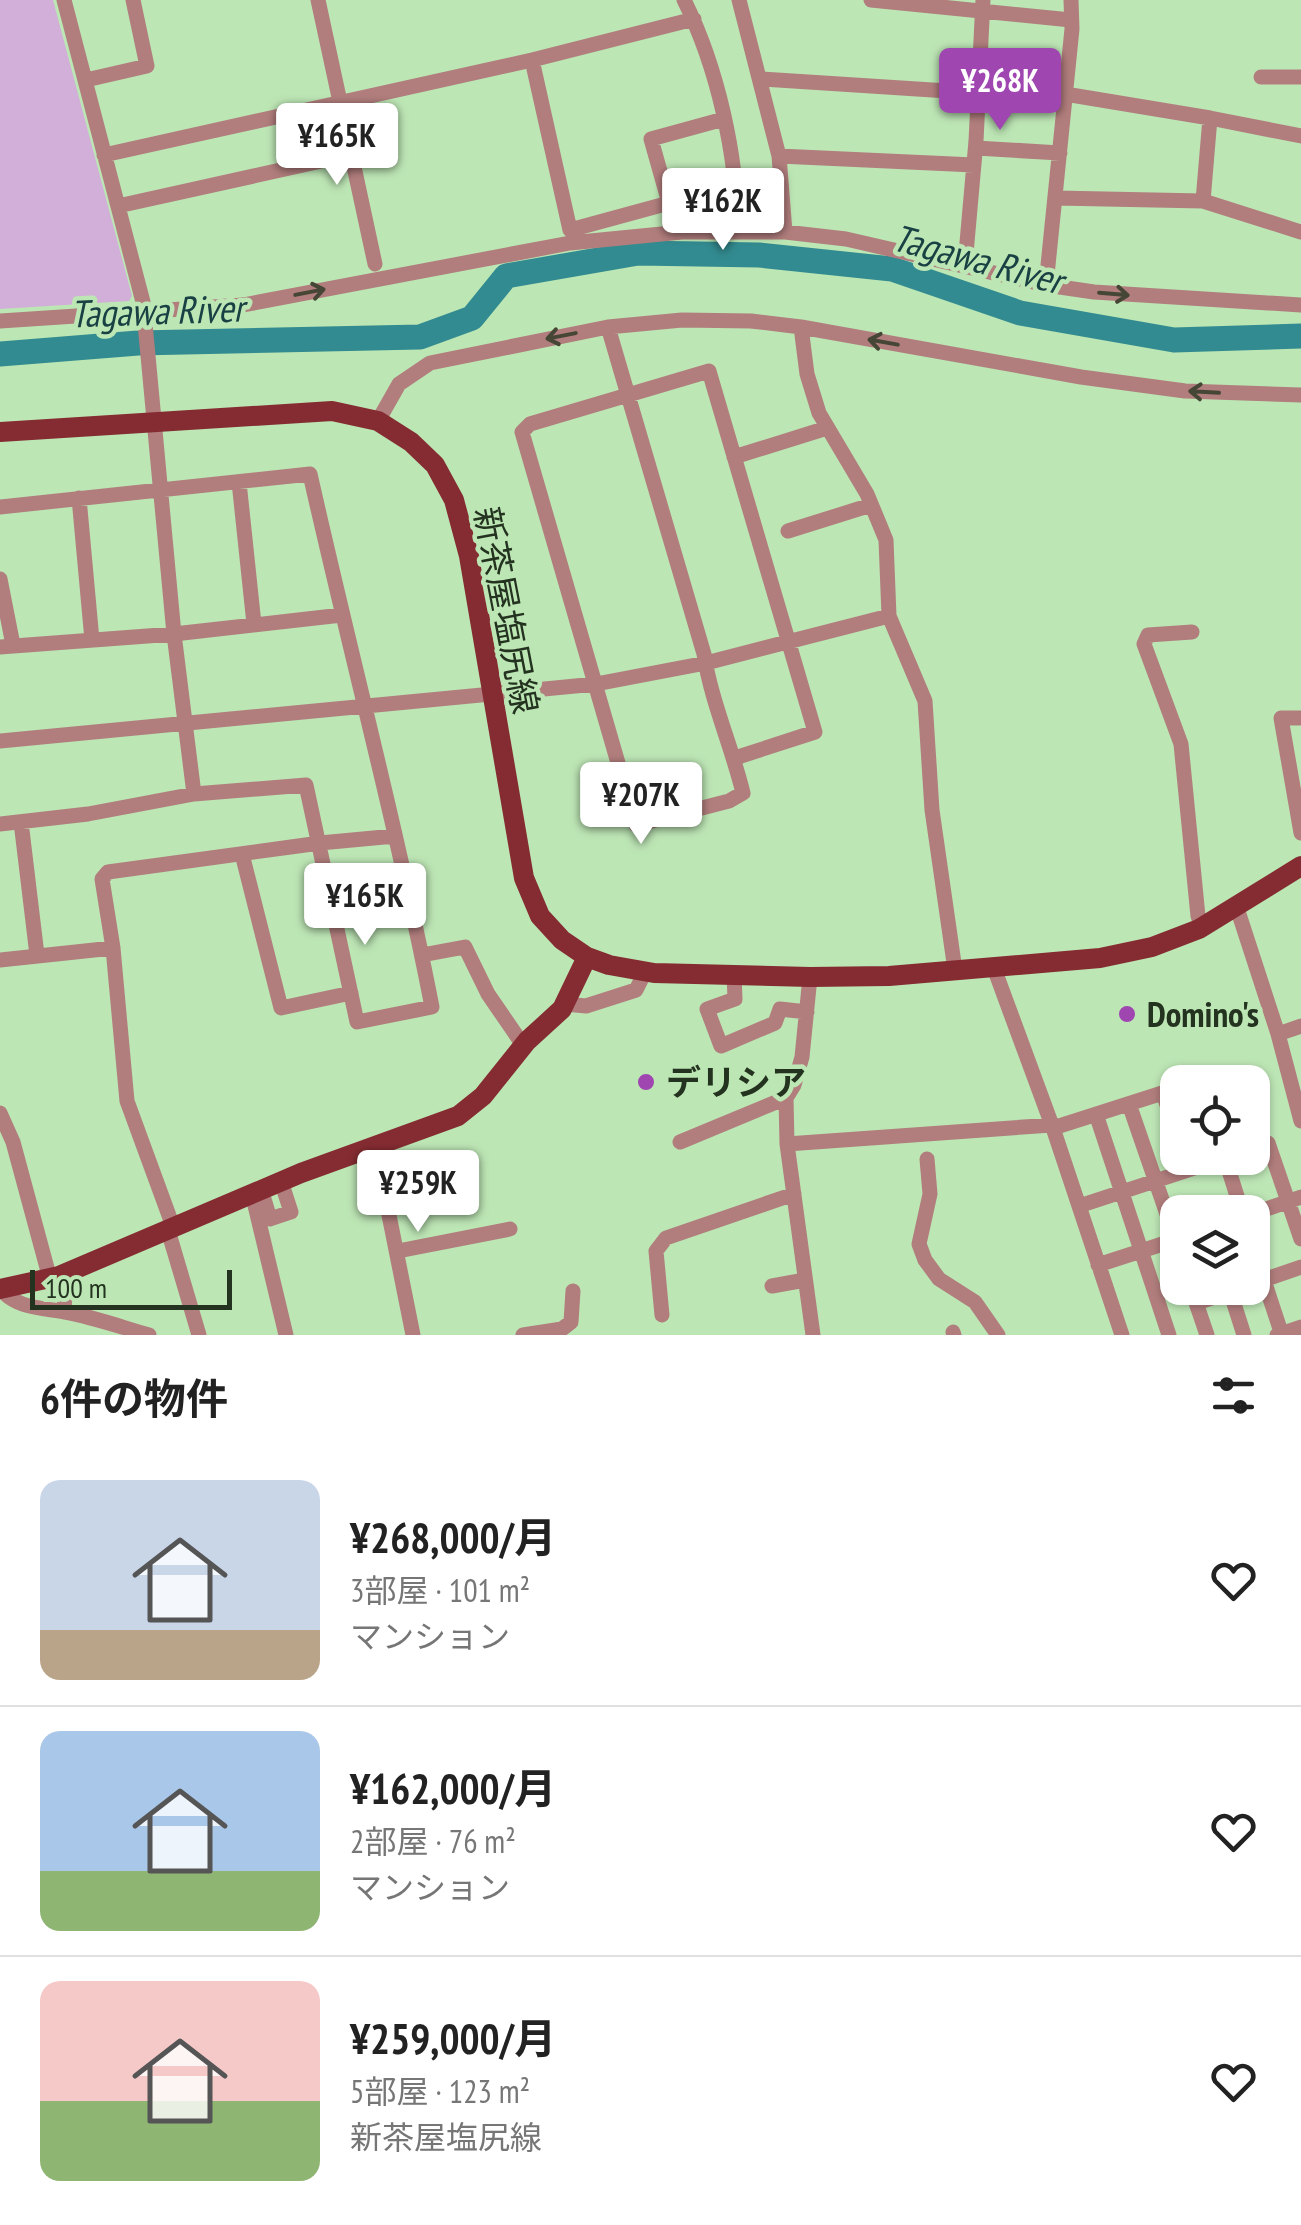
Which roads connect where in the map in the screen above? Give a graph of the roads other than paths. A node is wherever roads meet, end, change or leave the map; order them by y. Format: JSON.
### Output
{"nodes":[{"id":1,"x":64,"y":0,"type":"edge"},
{"id":2,"x":133,"y":0,"type":"edge"},
{"id":3,"x":318,"y":0,"type":"edge"},
{"id":4,"x":684,"y":0,"type":"edge"},
{"id":5,"x":738,"y":0,"type":"edge"},
{"id":6,"x":871,"y":0,"type":"edge"},
{"id":7,"x":1071,"y":0,"type":"edge"},
{"id":8,"x":984,"y":6,"type":"edge"},
{"id":9,"x":694,"y":20,"type":"junction"},
{"id":10,"x":1071,"y":20,"type":"junction"},
{"id":11,"x":532,"y":60,"type":"junction"},
{"id":12,"x":1261,"y":77,"type":"dead end"},
{"id":13,"x":1301,"y":78,"type":"edge"},
{"id":14,"x":761,"y":79,"type":"junction"},
{"id":15,"x":86,"y":80,"type":"junction"},
{"id":16,"x":979,"y":92,"type":"junction"},
{"id":17,"x":1065,"y":94,"type":"junction"},
{"id":18,"x":340,"y":102,"type":"junction"},
{"id":19,"x":1210,"y":118,"type":"junction"},
{"id":20,"x":724,"y":119,"type":"junction"},
{"id":21,"x":1301,"y":136,"type":"edge"},
{"id":22,"x":1060,"y":153,"type":"junction"},
{"id":23,"x":353,"y":154,"type":"junction"},
{"id":24,"x":104,"y":155,"type":"junction"},
{"id":25,"x":778,"y":156,"type":"junction"},
{"id":26,"x":975,"y":157,"type":"junction"},
{"id":27,"x":1056,"y":198,"type":"junction"},
{"id":28,"x":1202,"y":201,"type":"junction"},
{"id":29,"x":118,"y":206,"type":"junction"},
{"id":30,"x":737,"y":231,"type":"junction"},
{"id":31,"x":785,"y":232,"type":"junction"},
{"id":32,"x":1301,"y":232,"type":"edge"},
{"id":33,"x":375,"y":264,"type":"dead end"},
{"id":34,"x":964,"y":265,"type":"junction"},
{"id":35,"x":1046,"y":285,"type":"junction"},
{"id":36,"x":1301,"y":305,"type":"edge"},
{"id":37,"x":145,"y":318,"type":"junction"},
{"id":38,"x":0,"y":321,"type":"edge"},
{"id":39,"x":800,"y":327,"type":"junction"},
{"id":40,"x":608,"y":328,"type":"junction"},
{"id":41,"x":626,"y":395,"type":"junction"},
{"id":42,"x":1301,"y":396,"type":"edge"},
{"id":43,"x":154,"y":414,"type":"junction"},
{"id":44,"x":378,"y":421,"type":"junction"},
{"id":45,"x":827,"y":428,"type":"junction"},
{"id":46,"x":0,"y":432,"type":"edge"},
{"id":47,"x":734,"y":457,"type":"junction"},
{"id":48,"x":239,"y":482,"type":"junction"},
{"id":49,"x":160,"y":488,"type":"junction"},
{"id":50,"x":79,"y":498,"type":"junction"},
{"id":51,"x":872,"y":505,"type":"junction"},
{"id":52,"x":0,"y":507,"type":"edge"},
{"id":53,"x":788,"y":531,"type":"dead end"},
{"id":54,"x":0,"y":578,"type":"edge"},
{"id":55,"x":342,"y":616,"type":"junction"},
{"id":56,"x":889,"y":616,"type":"junction"},
{"id":57,"x":254,"y":624,"type":"junction"},
{"id":58,"x":1192,"y":632,"type":"dead end"},
{"id":59,"x":174,"y":634,"type":"junction"},
{"id":60,"x":92,"y":640,"type":"junction"},
{"id":61,"x":788,"y":642,"type":"junction"},
{"id":62,"x":6,"y":646,"type":"edge"},
{"id":63,"x":706,"y":663,"type":"junction"},
{"id":64,"x":596,"y":684,"type":"junction"},
{"id":65,"x":493,"y":695,"type":"junction"},
{"id":66,"x":367,"y":706,"type":"junction"},
{"id":67,"x":1301,"y":718,"type":"edge"},
{"id":68,"x":185,"y":724,"type":"junction"},
{"id":69,"x":0,"y":741,"type":"edge"},
{"id":70,"x":734,"y":758,"type":"junction"},
{"id":71,"x":194,"y":794,"type":"junction"},
{"id":72,"x":21,"y":822,"type":"junction"},
{"id":73,"x":0,"y":824,"type":"edge"},
{"id":74,"x":1301,"y":833,"type":"edge"},
{"id":75,"x":395,"y":836,"type":"junction"},
{"id":76,"x":320,"y":843,"type":"junction"},
{"id":77,"x":242,"y":854,"type":"junction"},
{"id":78,"x":1301,"y":866,"type":"edge"},
{"id":79,"x":1238,"y":908,"type":"junction"},
{"id":80,"x":1202,"y":927,"type":"junction"},
{"id":81,"x":113,"y":948,"type":"junction"},
{"id":82,"x":37,"y":955,"type":"junction"},
{"id":83,"x":422,"y":955,"type":"junction"},
{"id":84,"x":587,"y":957,"type":"junction"},
{"id":85,"x":0,"y":960,"type":"edge"},
{"id":86,"x":994,"y":968,"type":"junction"},
{"id":87,"x":955,"y":970,"type":"junction"},
{"id":88,"x":645,"y":972,"type":"junction"},
{"id":89,"x":734,"y":975,"type":"junction"},
{"id":90,"x":810,"y":977,"type":"junction"},
{"id":91,"x":351,"y":994,"type":"junction"},
{"id":92,"x":565,"y":1004,"type":"junction"},
{"id":93,"x":806,"y":1012,"type":"junction"},
{"id":94,"x":1301,"y":1026,"type":"edge"},
{"id":95,"x":1278,"y":1034,"type":"junction"},
{"id":96,"x":523,"y":1045,"type":"junction"},
{"id":97,"x":1160,"y":1093,"type":"edge"},
{"id":98,"x":786,"y":1098,"type":"junction"},
{"id":99,"x":1129,"y":1104,"type":"junction"},
{"id":100,"x":0,"y":1113,"type":"edge"},
{"id":101,"x":1096,"y":1114,"type":"junction"},
{"id":102,"x":1301,"y":1121,"type":"edge"},
{"id":103,"x":1052,"y":1127,"type":"junction"},
{"id":104,"x":680,"y":1142,"type":"dead end"},
{"id":105,"x":787,"y":1144,"type":"junction"},
{"id":106,"x":375,"y":1145,"type":"junction"},
{"id":107,"x":1270,"y":1147,"type":"edge"},
{"id":108,"x":927,"y":1159,"type":"dead end"},
{"id":109,"x":1166,"y":1175,"type":"edge"},
{"id":110,"x":1155,"y":1181,"type":"junction"},
{"id":111,"x":265,"y":1188,"type":"junction"},
{"id":112,"x":1122,"y":1192,"type":"junction"},
{"id":113,"x":794,"y":1194,"type":"junction"},
{"id":114,"x":1160,"y":1195,"type":"edge"},
{"id":115,"x":1294,"y":1200,"type":"edge"},
{"id":116,"x":1078,"y":1206,"type":"junction"},
{"id":117,"x":1270,"y":1208,"type":"edge"},
{"id":118,"x":171,"y":1229,"type":"junction"},
{"id":119,"x":510,"y":1229,"type":"dead end"},
{"id":120,"x":1301,"y":1239,"type":"edge"},
{"id":121,"x":1160,"y":1246,"type":"edge"},
{"id":122,"x":1141,"y":1251,"type":"junction"},
{"id":123,"x":398,"y":1252,"type":"junction"},
{"id":124,"x":1098,"y":1265,"type":"junction"},
{"id":125,"x":1301,"y":1266,"type":"edge"},
{"id":126,"x":54,"y":1277,"type":"junction"},
{"id":127,"x":1270,"y":1278,"type":"edge"},
{"id":128,"x":806,"y":1280,"type":"junction"},
{"id":129,"x":772,"y":1286,"type":"dead end"},
{"id":130,"x":0,"y":1289,"type":"edge"},
{"id":131,"x":573,"y":1291,"type":"dead end"},
{"id":132,"x":1197,"y":1305,"type":"edge"},
{"id":133,"x":1237,"y":1305,"type":"edge"},
{"id":134,"x":1268,"y":1305,"type":"edge"},
{"id":135,"x":64,"y":1312,"type":"junction"},
{"id":136,"x":662,"y":1314,"type":"dead end"},
{"id":137,"x":1301,"y":1327,"type":"edge"},
{"id":138,"x":149,"y":1335,"type":"edge"},
{"id":139,"x":199,"y":1335,"type":"edge"},
{"id":140,"x":286,"y":1335,"type":"edge"},
{"id":141,"x":414,"y":1335,"type":"edge"},
{"id":142,"x":523,"y":1335,"type":"edge"},
{"id":143,"x":813,"y":1335,"type":"edge"},
{"id":144,"x":998,"y":1335,"type":"edge"},
{"id":145,"x":1122,"y":1335,"type":"edge"},
{"id":146,"x":1169,"y":1335,"type":"edge"},
{"id":147,"x":1207,"y":1335,"type":"edge"},
{"id":148,"x":1244,"y":1335,"type":"edge"},
{"id":149,"x":1280,"y":1335,"type":"edge"}],
"edges":[{"from":1,"to":15,"type":"street"},
{"from":2,"to":15,"type":"street"},
{"from":3,"to":18,"type":"street"},
{"from":4,"to":9,"type":"street"},
{"from":5,"to":14,"type":"street"},
{"from":6,"to":8,"type":"street"},
{"from":7,"to":10,"type":"street"},
{"from":8,"to":10,"type":"street"},
{"from":8,"to":16,"type":"street"},
{"from":9,"to":11,"type":"street"},
{"from":9,"to":20,"type":"street"},
{"from":10,"to":17,"type":"street"},
{"from":11,"to":18,"type":"street"},
{"from":11,"to":20,"type":"street"},
{"from":12,"to":13,"type":"street"},
{"from":14,"to":16,"type":"street"},
{"from":14,"to":25,"type":"street"},
{"from":15,"to":24,"type":"street"},
{"from":16,"to":26,"type":"street"},
{"from":17,"to":19,"type":"street"},
{"from":17,"to":22,"type":"street"},
{"from":18,"to":23,"type":"street"},
{"from":18,"to":24,"type":"street"},
{"from":19,"to":21,"type":"street"},
{"from":19,"to":28,"type":"street"},
{"from":20,"to":30,"type":"street"},
{"from":22,"to":26,"type":"street"},
{"from":22,"to":27,"type":"street"},
{"from":23,"to":29,"type":"street"},
{"from":23,"to":33,"type":"street"},
{"from":24,"to":29,"type":"street"},
{"from":25,"to":26,"type":"street"},
{"from":25,"to":31,"type":"street"},
{"from":26,"to":34,"type":"street"},
{"from":27,"to":28,"type":"street"},
{"from":27,"to":35,"type":"street"},
{"from":28,"to":32,"type":"street"},
{"from":29,"to":37,"type":"street"},
{"from":30,"to":31,"type":"street"},
{"from":37,"to":30,"type":"street","one_way":true},
{"from":31,"to":34,"type":"street"},
{"from":34,"to":35,"type":"street"},
{"from":35,"to":36,"type":"street","one_way":true},
{"from":37,"to":38,"type":"street"},
{"from":37,"to":43,"type":"street"},
{"from":39,"to":40,"type":"street"},
{"from":42,"to":39,"type":"street","one_way":true},
{"from":39,"to":45,"type":"street"},
{"from":40,"to":41,"type":"street"},
{"from":40,"to":44,"type":"street","one_way":true},
{"from":41,"to":47,"type":"street"},
{"from":41,"to":63,"type":"street"},
{"from":41,"to":64,"type":"street"},
{"from":43,"to":44,"type":"main road","name":"新茶屋塩尻線"},
{"from":43,"to":46,"type":"main road","name":"新茶屋塩尻線"},
{"from":43,"to":49,"type":"street"},
{"from":44,"to":65,"type":"main road","name":"新茶屋塩尻線"},
{"from":45,"to":47,"type":"street"},
{"from":45,"to":51,"type":"street"},
{"from":47,"to":61,"type":"street"},
{"from":48,"to":49,"type":"street"},
{"from":48,"to":55,"type":"street"},
{"from":48,"to":57,"type":"street"},
{"from":49,"to":50,"type":"street"},
{"from":49,"to":59,"type":"street"},
{"from":50,"to":52,"type":"street"},
{"from":50,"to":60,"type":"street"},
{"from":51,"to":53,"type":"street"},
{"from":51,"to":56,"type":"street"},
{"from":54,"to":62,"type":"street"},
{"from":55,"to":57,"type":"street"},
{"from":55,"to":66,"type":"street"},
{"from":56,"to":61,"type":"street"},
{"from":56,"to":87,"type":"street"},
{"from":57,"to":59,"type":"street"},
{"from":58,"to":80,"type":"street"},
{"from":59,"to":60,"type":"street"},
{"from":59,"to":68,"type":"street"},
{"from":60,"to":62,"type":"street"},
{"from":61,"to":63,"type":"street"},
{"from":61,"to":70,"type":"street"},
{"from":63,"to":64,"type":"street"},
{"from":63,"to":70,"type":"street"},
{"from":64,"to":65,"type":"street"},
{"from":64,"to":70,"type":"street"},
{"from":65,"to":66,"type":"street"},
{"from":65,"to":84,"type":"main road","name":"新茶屋塩尻線"},
{"from":66,"to":68,"type":"street"},
{"from":66,"to":75,"type":"street"},
{"from":67,"to":74,"type":"street"},
{"from":68,"to":69,"type":"street"},
{"from":68,"to":71,"type":"street"},
{"from":71,"to":72,"type":"street"},
{"from":71,"to":76,"type":"street"},
{"from":72,"to":73,"type":"street"},
{"from":72,"to":82,"type":"street"},
{"from":75,"to":76,"type":"street"},
{"from":75,"to":83,"type":"street"},
{"from":76,"to":77,"type":"street"},
{"from":76,"to":91,"type":"street"},
{"from":77,"to":81,"type":"street"},
{"from":77,"to":91,"type":"street"},
{"from":78,"to":79,"type":"main road","name":"新茶屋塩尻線"},
{"from":79,"to":80,"type":"main road","name":"新茶屋塩尻線"},
{"from":79,"to":95,"type":"street"},
{"from":80,"to":86,"type":"main road","name":"新茶屋塩尻線"},
{"from":81,"to":82,"type":"street"},
{"from":81,"to":118,"type":"street"},
{"from":82,"to":85,"type":"street"},
{"from":83,"to":91,"type":"street"},
{"from":83,"to":96,"type":"street"},
{"from":84,"to":88,"type":"main road","name":"新茶屋塩尻線"},
{"from":84,"to":92,"type":"main road"},
{"from":86,"to":87,"type":"main road","name":"新茶屋塩尻線"},
{"from":86,"to":103,"type":"street"},
{"from":87,"to":90,"type":"main road","name":"新茶屋塩尻線"},
{"from":88,"to":89,"type":"main road","name":"新茶屋塩尻線"},
{"from":88,"to":92,"type":"street"},
{"from":89,"to":90,"type":"main road","name":"新茶屋塩尻線"},
{"from":89,"to":93,"type":"street"},
{"from":90,"to":93,"type":"street"},
{"from":92,"to":96,"type":"main road"},
{"from":93,"to":98,"type":"street"},
{"from":94,"to":95,"type":"street"},
{"from":95,"to":102,"type":"street"},
{"from":96,"to":106,"type":"main road"},
{"from":97,"to":99,"type":"street"},
{"from":98,"to":104,"type":"street"},
{"from":98,"to":105,"type":"street"},
{"from":99,"to":101,"type":"street"},
{"from":99,"to":110,"type":"street"},
{"from":100,"to":126,"type":"street"},
{"from":101,"to":103,"type":"street"},
{"from":101,"to":112,"type":"street"},
{"from":103,"to":105,"type":"street"},
{"from":103,"to":116,"type":"street"},
{"from":105,"to":113,"type":"street"},
{"from":106,"to":111,"type":"main road"},
{"from":106,"to":123,"type":"street"},
{"from":107,"to":115,"type":"street"},
{"from":108,"to":144,"type":"street"},
{"from":109,"to":110,"type":"street"},
{"from":110,"to":112,"type":"street"},
{"from":110,"to":114,"type":"street"},
{"from":111,"to":118,"type":"main road"},
{"from":111,"to":140,"type":"street"},
{"from":112,"to":116,"type":"street"},
{"from":112,"to":122,"type":"street"},
{"from":113,"to":128,"type":"street"},
{"from":113,"to":136,"type":"street"},
{"from":115,"to":117,"type":"street"},
{"from":115,"to":120,"type":"street"},
{"from":116,"to":124,"type":"street"},
{"from":118,"to":126,"type":"main road"},
{"from":118,"to":139,"type":"street"},
{"from":119,"to":123,"type":"street"},
{"from":121,"to":122,"type":"street"},
{"from":122,"to":124,"type":"street"},
{"from":122,"to":146,"type":"street"},
{"from":123,"to":141,"type":"street"},
{"from":124,"to":145,"type":"street"},
{"from":125,"to":127,"type":"street"},
{"from":126,"to":130,"type":"main road"},
{"from":126,"to":135,"type":"street"},
{"from":128,"to":129,"type":"street"},
{"from":128,"to":143,"type":"street"},
{"from":130,"to":135,"type":"street"},
{"from":131,"to":142,"type":"street"},
{"from":132,"to":147,"type":"street"},
{"from":133,"to":148,"type":"street"},
{"from":134,"to":149,"type":"street"},
{"from":135,"to":138,"type":"street"},
{"from":137,"to":149,"type":"street"}]}
